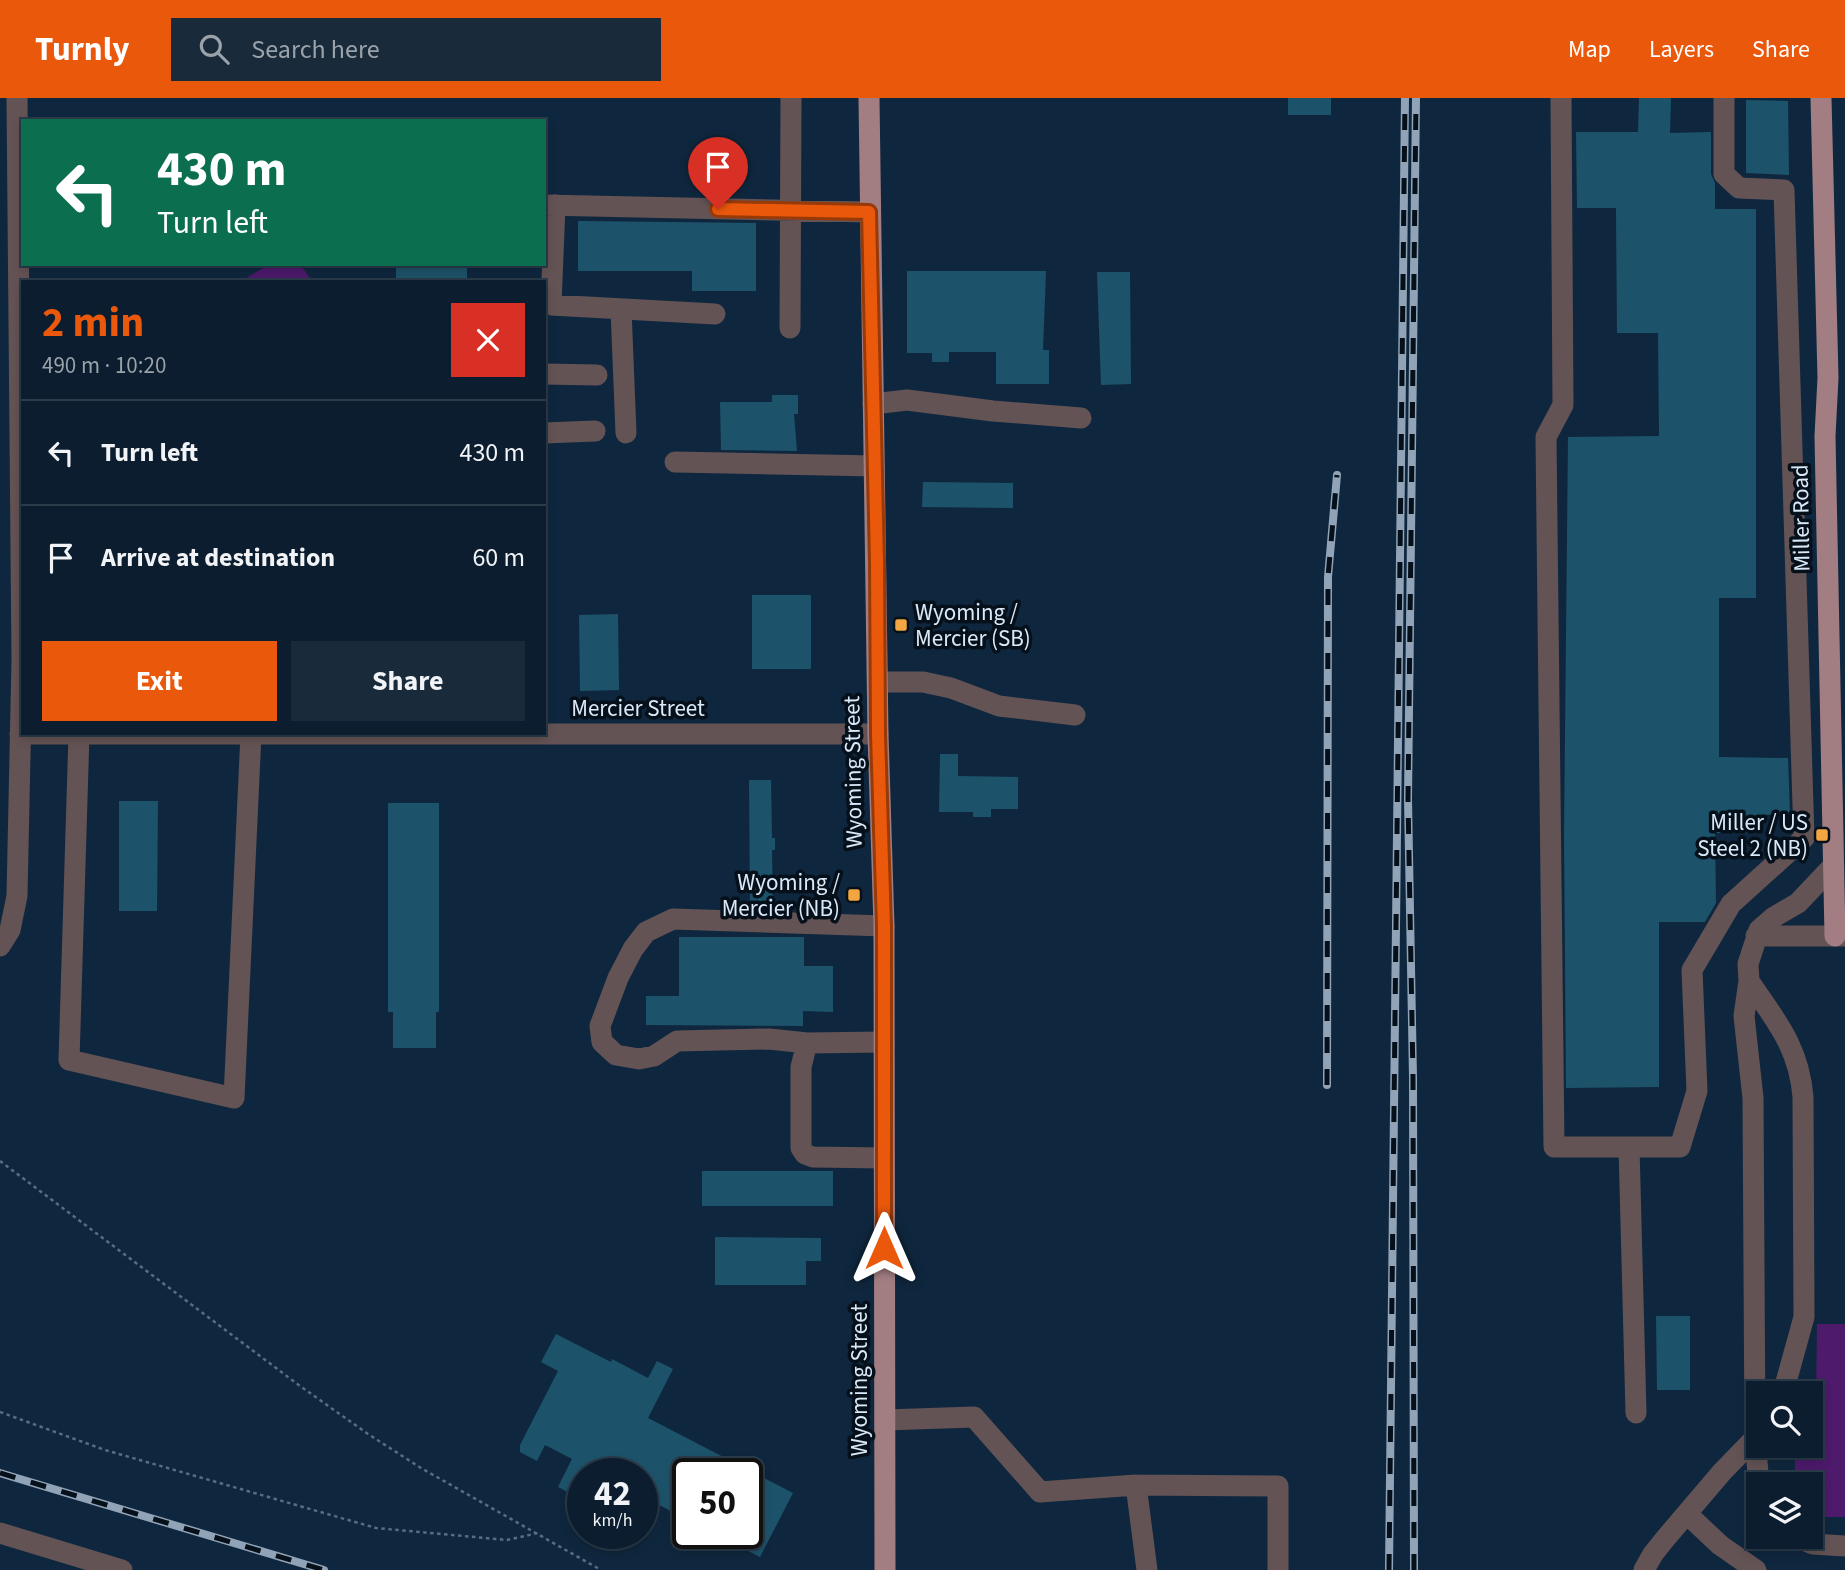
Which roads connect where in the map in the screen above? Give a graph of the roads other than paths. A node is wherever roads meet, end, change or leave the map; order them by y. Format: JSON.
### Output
{"nodes":[{"id":1,"x":17,"y":98,"type":"edge"},
{"id":2,"x":791,"y":98,"type":"edge"},
{"id":3,"x":869,"y":98,"type":"edge"},
{"id":4,"x":1561,"y":98,"type":"edge"},
{"id":5,"x":1724,"y":98,"type":"edge"},
{"id":6,"x":1821,"y":98,"type":"edge"},
{"id":7,"x":550,"y":205,"type":"edge"},
{"id":8,"x":792,"y":210,"type":"junction"},
{"id":9,"x":869,"y":212,"type":"junction"},
{"id":10,"x":548,"y":305,"type":"edge"},
{"id":11,"x":621,"y":309,"type":"junction"},
{"id":12,"x":715,"y":314,"type":"dead end"},
{"id":13,"x":790,"y":328,"type":"dead end"},
{"id":14,"x":21,"y":350,"type":"edge"},
{"id":15,"x":546,"y":374,"type":"edge"},
{"id":16,"x":597,"y":375,"type":"dead end"},
{"id":17,"x":1837,"y":376,"type":"edge"},
{"id":18,"x":873,"y":404,"type":"junction"},
{"id":19,"x":1081,"y":418,"type":"dead end"},
{"id":20,"x":595,"y":431,"type":"dead end"},
{"id":21,"x":546,"y":433,"type":"edge"},
{"id":22,"x":626,"y":433,"type":"dead end"},
{"id":23,"x":675,"y":463,"type":"dead end"},
{"id":24,"x":874,"y":466,"type":"junction"},
{"id":25,"x":21,"y":503,"type":"edge"},
{"id":26,"x":21,"y":580,"type":"edge"},
{"id":27,"x":878,"y":682,"type":"junction"},
{"id":28,"x":21,"y":697,"type":"edge"},
{"id":29,"x":1075,"y":715,"type":"dead end"},
{"id":30,"x":20,"y":734,"type":"joint"},
{"id":31,"x":546,"y":734,"type":"edge"},
{"id":32,"x":878,"y":734,"type":"junction"},
{"id":33,"x":79,"y":735,"type":"edge"},
{"id":34,"x":251,"y":735,"type":"edge"},
{"id":35,"x":1840,"y":842,"type":"edge"},
{"id":36,"x":1833,"y":866,"type":"junction"},
{"id":37,"x":884,"y":926,"type":"junction"},
{"id":38,"x":1756,"y":936,"type":"junction"},
{"id":39,"x":1840,"y":936,"type":"edge"},
{"id":40,"x":0,"y":946,"type":"edge"},
{"id":41,"x":1749,"y":981,"type":"junction"},
{"id":42,"x":884,"y":1042,"type":"junction"},
{"id":43,"x":807,"y":1043,"type":"junction"},
{"id":44,"x":1629,"y":1147,"type":"junction"},
{"id":45,"x":884,"y":1158,"type":"junction"},
{"id":46,"x":1756,"y":1381,"type":"edge"},
{"id":47,"x":1786,"y":1381,"type":"edge"},
{"id":48,"x":1636,"y":1413,"type":"dead end"},
{"id":49,"x":885,"y":1420,"type":"junction"},
{"id":50,"x":1746,"y":1447,"type":"edge"},
{"id":51,"x":1136,"y":1485,"type":"junction"},
{"id":52,"x":1687,"y":1514,"type":"junction"},
{"id":53,"x":0,"y":1533,"type":"edge"},
{"id":54,"x":1823,"y":1545,"type":"edge"},
{"id":55,"x":1845,"y":1546,"type":"edge"},
{"id":56,"x":122,"y":1570,"type":"edge"},
{"id":57,"x":886,"y":1570,"type":"edge"},
{"id":58,"x":1147,"y":1570,"type":"edge"},
{"id":59,"x":1278,"y":1570,"type":"edge"},
{"id":60,"x":1644,"y":1570,"type":"edge"},
{"id":61,"x":1756,"y":1570,"type":"edge"}],
"edges":[{"from":1,"to":14,"type":"street"},
{"from":2,"to":8,"type":"street"},
{"from":3,"to":9,"type":"main road","name":"Wyoming Street"},
{"from":4,"to":44,"type":"street"},
{"from":5,"to":44,"type":"street"},
{"from":6,"to":17,"type":"main road","name":"Miller Road"},
{"from":7,"to":8,"type":"street"},
{"from":7,"to":10,"type":"street"},
{"from":8,"to":9,"type":"street"},
{"from":8,"to":13,"type":"street"},
{"from":9,"to":18,"type":"main road","name":"Wyoming Street"},
{"from":10,"to":11,"type":"street"},
{"from":11,"to":12,"type":"street"},
{"from":11,"to":22,"type":"street"},
{"from":14,"to":25,"type":"street"},
{"from":15,"to":16,"type":"street"},
{"from":17,"to":35,"type":"main road","name":"Miller Road"},
{"from":18,"to":19,"type":"street"},
{"from":18,"to":24,"type":"main road","name":"Wyoming Street"},
{"from":20,"to":21,"type":"street"},
{"from":23,"to":24,"type":"street"},
{"from":24,"to":27,"type":"main road","name":"Wyoming Street"},
{"from":25,"to":26,"type":"street"},
{"from":27,"to":29,"type":"street"},
{"from":27,"to":32,"type":"main road","name":"Wyoming Street"},
{"from":28,"to":30,"type":"street"},
{"from":30,"to":40,"type":"street"},
{"from":31,"to":32,"type":"street","name":"Mercier Street"},
{"from":32,"to":37,"type":"main road","name":"Wyoming Street"},
{"from":33,"to":34,"type":"street"},
{"from":35,"to":36,"type":"main road","name":"Miller Road"},
{"from":36,"to":38,"type":"street"},
{"from":36,"to":39,"type":"main road","name":"Miller Road"},
{"from":37,"to":42,"type":"main road","name":"Wyoming Street"},
{"from":37,"to":43,"type":"street"},
{"from":38,"to":39,"type":"street"},
{"from":38,"to":41,"type":"street"},
{"from":41,"to":46,"type":"street"},
{"from":41,"to":47,"type":"street"},
{"from":42,"to":43,"type":"street"},
{"from":42,"to":45,"type":"main road","name":"Wyoming Street"},
{"from":43,"to":45,"type":"street"},
{"from":44,"to":48,"type":"street"},
{"from":45,"to":49,"type":"main road","name":"Wyoming Street"},
{"from":49,"to":51,"type":"street"},
{"from":49,"to":57,"type":"main road","name":"Wyoming Street"},
{"from":50,"to":52,"type":"street"},
{"from":51,"to":58,"type":"street"},
{"from":51,"to":59,"type":"street"},
{"from":52,"to":60,"type":"street"},
{"from":52,"to":61,"type":"street"},
{"from":53,"to":56,"type":"street"},
{"from":54,"to":55,"type":"street"}]}
